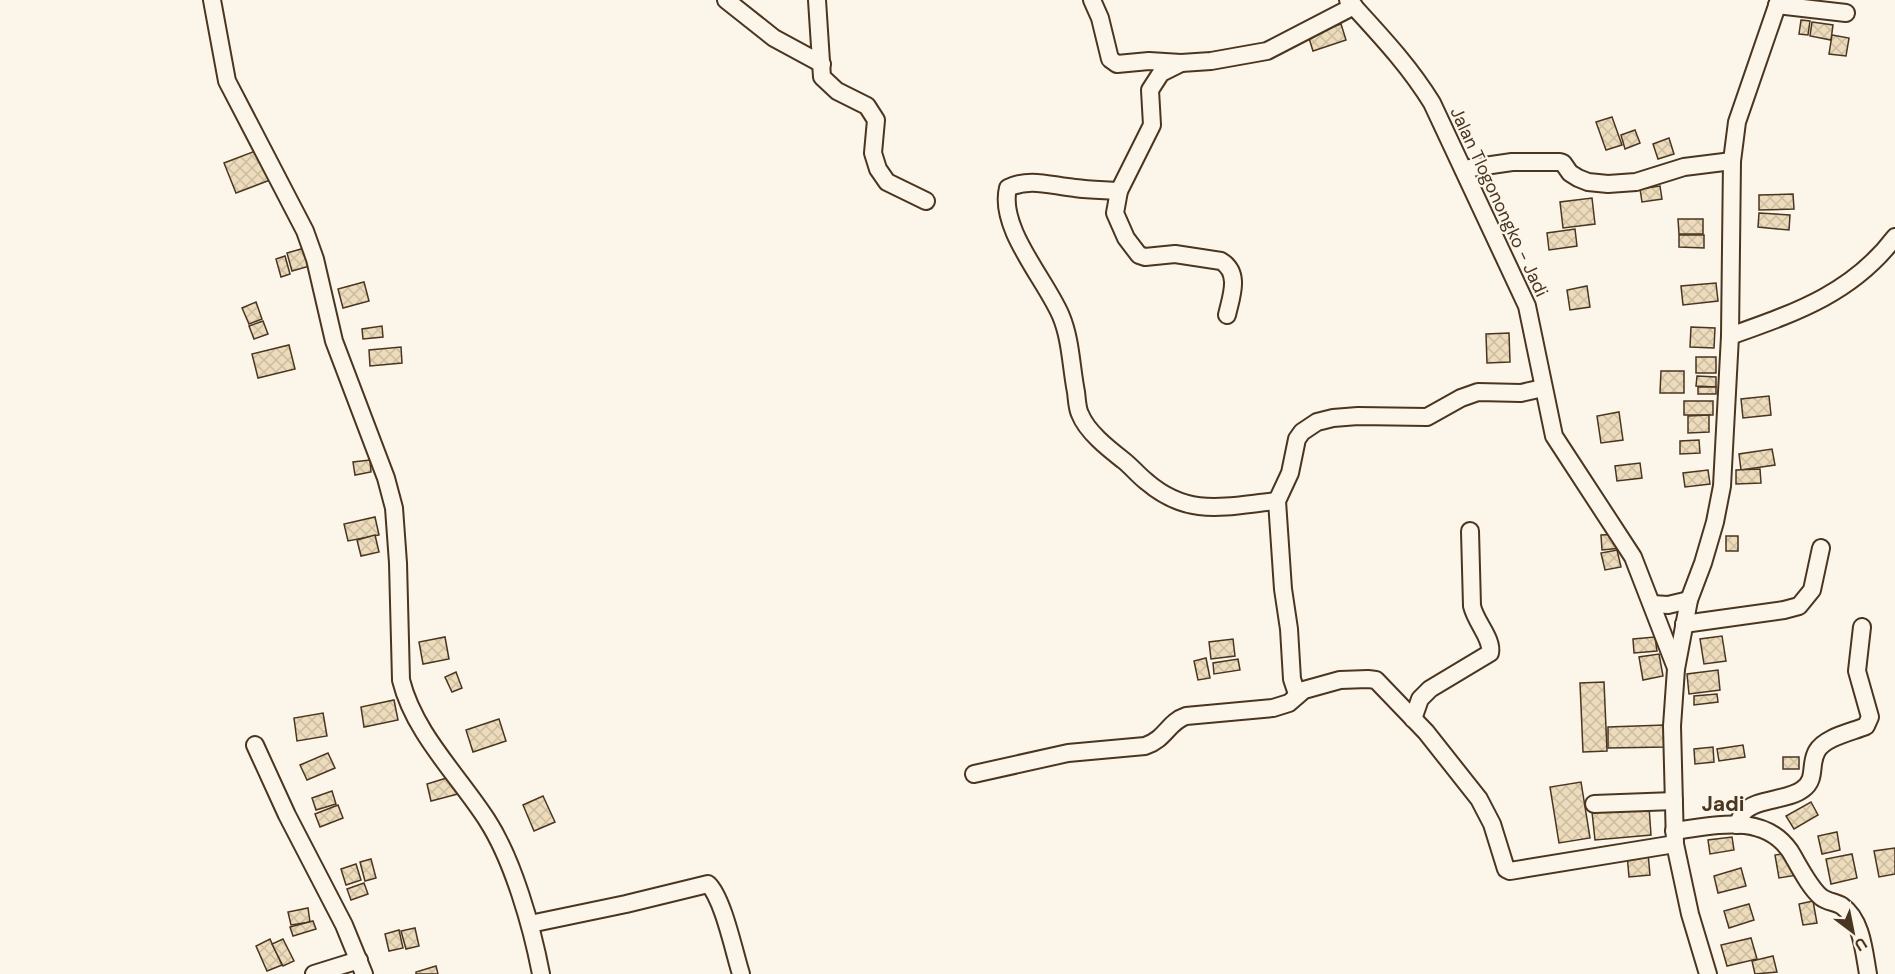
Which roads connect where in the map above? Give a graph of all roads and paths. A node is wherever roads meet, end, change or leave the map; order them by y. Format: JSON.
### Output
{"nodes":[{"id":1,"x":212,"y":0,"type":"edge"},
{"id":2,"x":726,"y":0,"type":"edge"},
{"id":3,"x":817,"y":0,"type":"edge"},
{"id":4,"x":1092,"y":0,"type":"edge"},
{"id":5,"x":1778,"y":2,"type":"edge"},
{"id":6,"x":1351,"y":3,"type":"edge"},
{"id":7,"x":1846,"y":13,"type":"dead end"},
{"id":8,"x":1181,"y":63,"type":"junction"},
{"id":9,"x":822,"y":64,"type":"junction"},
{"id":10,"x":1732,"y":161,"type":"junction"},
{"id":11,"x":1464,"y":169,"type":"junction"},
{"id":12,"x":1119,"y":190,"type":"junction"},
{"id":13,"x":926,"y":201,"type":"dead end"},
{"id":14,"x":1895,"y":237,"type":"edge"},
{"id":15,"x":1227,"y":315,"type":"dead end"},
{"id":16,"x":1730,"y":336,"type":"junction"},
{"id":17,"x":1543,"y":388,"type":"junction"},
{"id":18,"x":1277,"y":501,"type":"junction"},
{"id":19,"x":1470,"y":531,"type":"dead end"},
{"id":20,"x":1821,"y":548,"type":"dead end"},
{"id":21,"x":1689,"y":600,"type":"junction"},
{"id":22,"x":1652,"y":604,"type":"junction"},
{"id":23,"x":1684,"y":624,"type":"junction"},
{"id":24,"x":1862,"y":627,"type":"dead end"},
{"id":25,"x":1676,"y":669,"type":"junction"},
{"id":26,"x":1297,"y":694,"type":"junction"},
{"id":27,"x":1413,"y":719,"type":"junction"},
{"id":28,"x":255,"y":745,"type":"dead end"},
{"id":29,"x":974,"y":774,"type":"dead end"},
{"id":30,"x":1674,"y":801,"type":"junction"},
{"id":31,"x":1594,"y":804,"type":"dead end"},
{"id":32,"x":1737,"y":825,"type":"junction"},
{"id":33,"x":1675,"y":838,"type":"junction"},
{"id":34,"x":530,"y":924,"type":"junction"},
{"id":35,"x":362,"y":967,"type":"edge"},
{"id":36,"x":314,"y":974,"type":"edge"},
{"id":37,"x":542,"y":974,"type":"edge"},
{"id":38,"x":741,"y":974,"type":"edge"},
{"id":39,"x":1708,"y":974,"type":"edge"},
{"id":40,"x":1868,"y":974,"type":"edge"}],
"edges":[{"from":1,"to":34,"type":"street"},
{"from":2,"to":9,"type":"street"},
{"from":3,"to":9,"type":"street"},
{"from":4,"to":8,"type":"street"},
{"from":5,"to":7,"type":"street"},
{"from":5,"to":10,"type":"street"},
{"from":6,"to":8,"type":"street"},
{"from":6,"to":11,"type":"street","name":"Jalan Tlogonongko - Jadi"},
{"from":8,"to":12,"type":"street"},
{"from":9,"to":13,"type":"street"},
{"from":10,"to":11,"type":"street"},
{"from":10,"to":16,"type":"street"},
{"from":11,"to":17,"type":"street","name":"Jalan Tlogonongko - Jadi"},
{"from":12,"to":15,"type":"street"},
{"from":12,"to":18,"type":"street"},
{"from":14,"to":16,"type":"street"},
{"from":16,"to":21,"type":"street"},
{"from":17,"to":18,"type":"street"},
{"from":17,"to":22,"type":"street","name":"Jalan Tlogonongko - Jadi"},
{"from":18,"to":26,"type":"street"},
{"from":19,"to":27,"type":"street"},
{"from":20,"to":23,"type":"street"},
{"from":21,"to":22,"type":"street"},
{"from":21,"to":23,"type":"street"},
{"from":22,"to":25,"type":"street","name":"Jalan Tlogonongko - Jadi"},
{"from":23,"to":25,"type":"street"},
{"from":24,"to":32,"type":"street"},
{"from":25,"to":30,"type":"street"},
{"from":26,"to":27,"type":"street"},
{"from":26,"to":29,"type":"street"},
{"from":27,"to":33,"type":"street"},
{"from":28,"to":35,"type":"street"},
{"from":30,"to":31,"type":"street"},
{"from":30,"to":33,"type":"street"},
{"from":32,"to":33,"type":"street"},
{"from":32,"to":40,"type":"street"},
{"from":33,"to":39,"type":"street"},
{"from":34,"to":37,"type":"street"},
{"from":34,"to":38,"type":"street"},
{"from":35,"to":36,"type":"street"}]}
